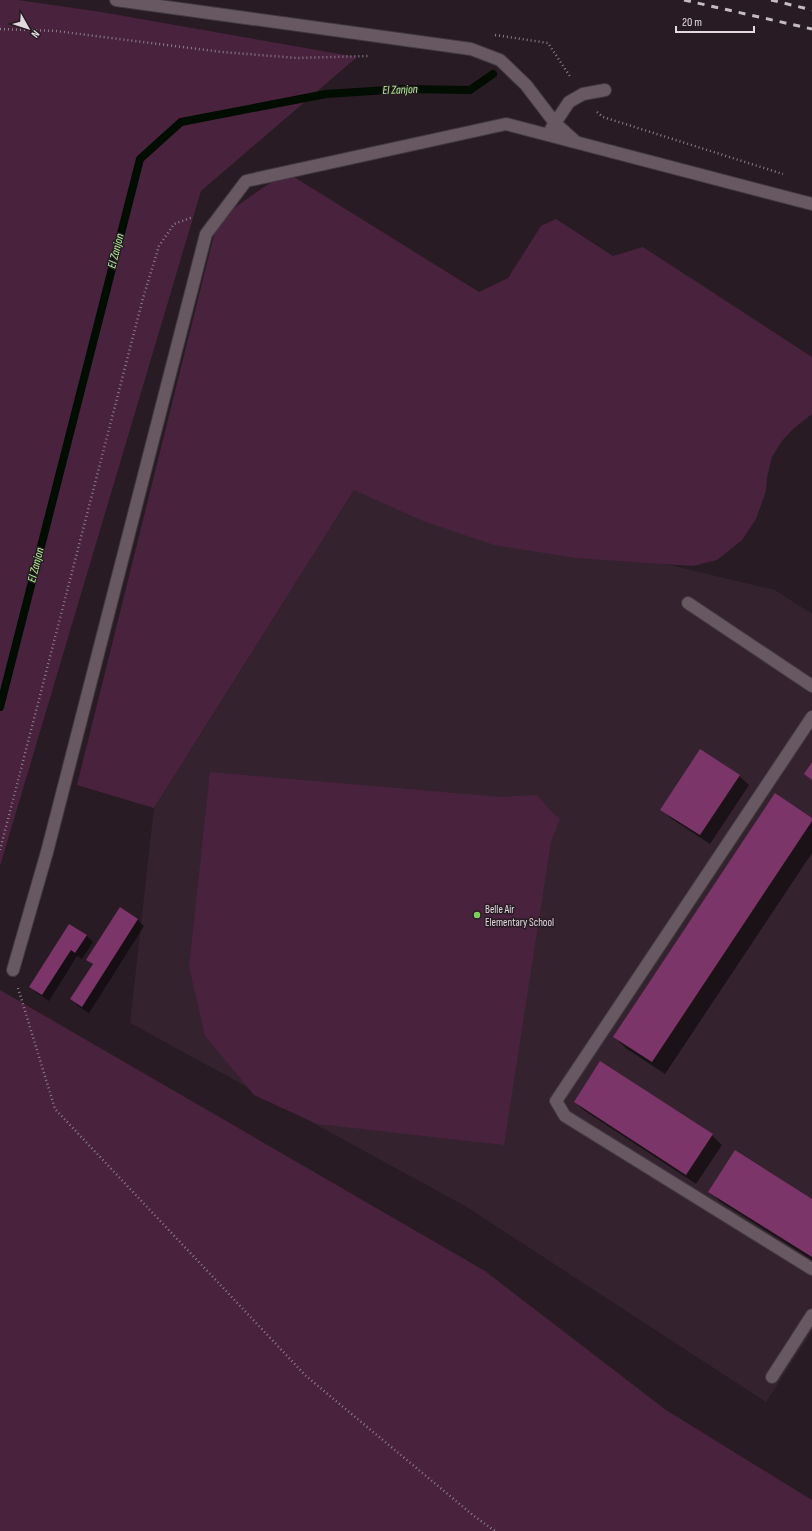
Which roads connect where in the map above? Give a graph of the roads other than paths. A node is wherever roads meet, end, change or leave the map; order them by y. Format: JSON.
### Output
{"nodes":[{"id":1,"x":116,"y":0,"type":"edge"},
{"id":2,"x":605,"y":90,"type":"dead end"},
{"id":3,"x":555,"y":123,"type":"junction"},
{"id":4,"x":547,"y":135,"type":"junction"},
{"id":5,"x":576,"y":142,"type":"junction"},
{"id":6,"x":812,"y":204,"type":"edge"},
{"id":7,"x":688,"y":603,"type":"dead end"},
{"id":8,"x":812,"y":686,"type":"edge"},
{"id":9,"x":812,"y":717,"type":"edge"},
{"id":10,"x":13,"y":970,"type":"road end"},
{"id":11,"x":812,"y":1268,"type":"edge"},
{"id":12,"x":812,"y":1315,"type":"edge"},
{"id":13,"x":772,"y":1377,"type":"dead end"}],
"edges":[{"from":1,"to":3,"type":"street"},
{"from":2,"to":3,"type":"street"},
{"from":3,"to":4,"type":"street"},
{"from":3,"to":5,"type":"street"},
{"from":4,"to":5,"type":"street"},
{"from":4,"to":10,"type":"street"},
{"from":5,"to":6,"type":"street"},
{"from":7,"to":8,"type":"street"},
{"from":9,"to":11,"type":"street"},
{"from":12,"to":13,"type":"street"}]}
